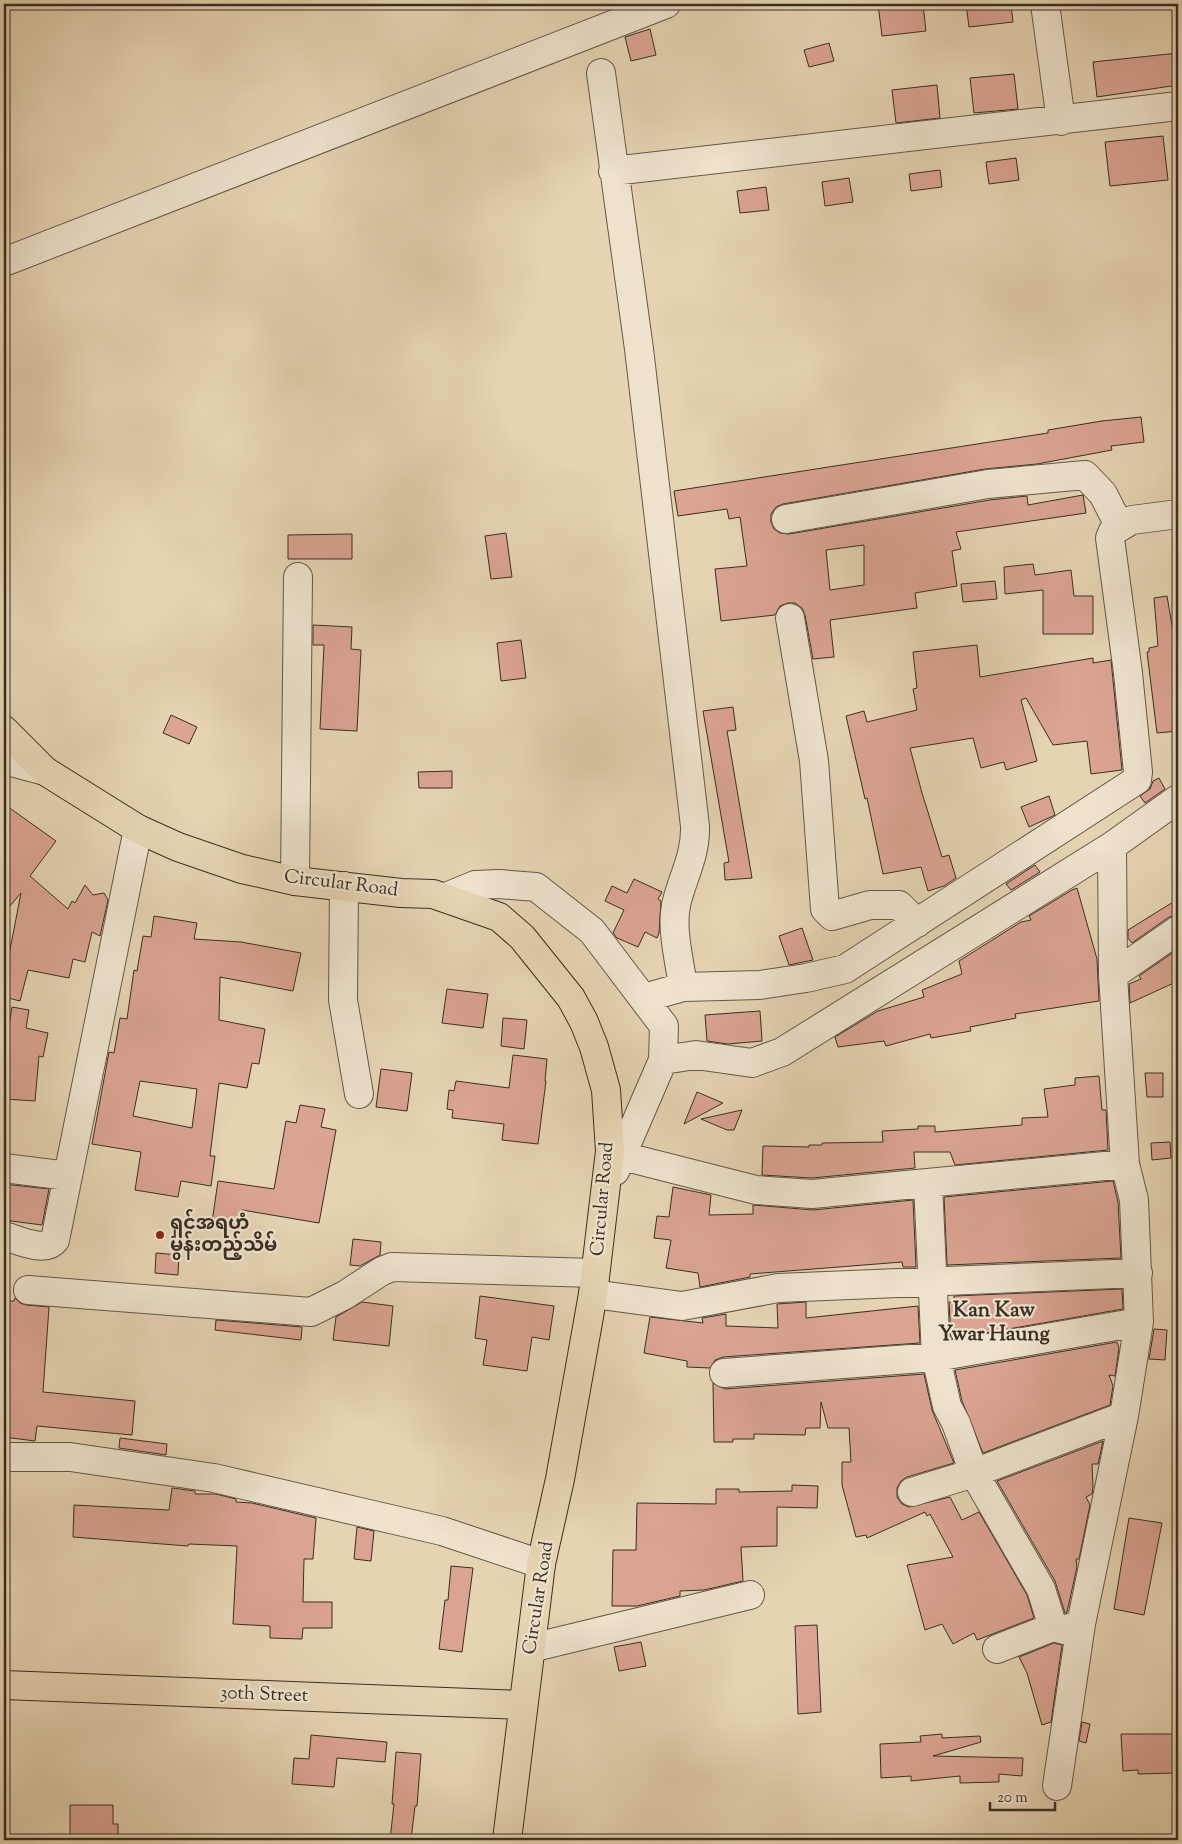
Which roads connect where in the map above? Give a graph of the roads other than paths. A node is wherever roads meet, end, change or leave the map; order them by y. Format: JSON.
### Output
{"nodes":[{"id":1,"x":666,"y":4,"type":"edge"},
{"id":2,"x":1046,"y":4,"type":"edge"},
{"id":3,"x":601,"y":73,"type":"dead end"},
{"id":4,"x":1178,"y":106,"type":"edge"},
{"id":5,"x":1061,"y":121,"type":"junction"},
{"id":6,"x":613,"y":171,"type":"junction"},
{"id":7,"x":4,"y":262,"type":"edge"},
{"id":8,"x":1178,"y":514,"type":"edge"},
{"id":9,"x":786,"y":519,"type":"dead end"},
{"id":10,"x":1120,"y":527,"type":"junction"},
{"id":11,"x":298,"y":577,"type":"dead end"},
{"id":12,"x":790,"y":618,"type":"dead end"},
{"id":13,"x":4,"y":730,"type":"edge"},
{"id":14,"x":4,"y":760,"type":"edge"},
{"id":15,"x":46,"y":771,"type":"junction"},
{"id":16,"x":1178,"y":799,"type":"edge"},
{"id":17,"x":138,"y":830,"type":"junction"},
{"id":18,"x":1112,"y":846,"type":"junction"},
{"id":19,"x":296,"y":880,"type":"junction"},
{"id":20,"x":344,"y":886,"type":"junction"},
{"id":21,"x":446,"y":897,"type":"junction"},
{"id":22,"x":917,"y":923,"type":"junction"},
{"id":23,"x":1178,"y":930,"type":"edge"},
{"id":24,"x":1113,"y":975,"type":"junction"},
{"id":25,"x":683,"y":987,"type":"junction"},
{"id":26,"x":644,"y":998,"type":"junction"},
{"id":27,"x":663,"y":1060,"type":"junction"},
{"id":28,"x":359,"y":1094,"type":"dead end"},
{"id":29,"x":622,"y":1156,"type":"junction"},
{"id":30,"x":1125,"y":1164,"type":"junction"},
{"id":31,"x":4,"y":1168,"type":"edge"},
{"id":32,"x":68,"y":1176,"type":"junction"},
{"id":33,"x":928,"y":1183,"type":"junction"},
{"id":34,"x":605,"y":1193,"type":"junction"},
{"id":35,"x":4,"y":1236,"type":"edge"},
{"id":36,"x":1138,"y":1273,"type":"junction"},
{"id":37,"x":934,"y":1282,"type":"junction"},
{"id":38,"x":594,"y":1284,"type":"junction"},
{"id":39,"x":28,"y":1290,"type":"dead end"},
{"id":40,"x":1139,"y":1322,"type":"junction"},
{"id":41,"x":936,"y":1357,"type":"junction"},
{"id":42,"x":724,"y":1373,"type":"dead end"},
{"id":43,"x":1124,"y":1416,"type":"junction"},
{"id":44,"x":4,"y":1457,"type":"edge"},
{"id":45,"x":974,"y":1473,"type":"junction"},
{"id":46,"x":912,"y":1492,"type":"dead end"},
{"id":47,"x":542,"y":1564,"type":"junction"},
{"id":48,"x":750,"y":1595,"type":"dead end"},
{"id":49,"x":1081,"y":1624,"type":"junction"},
{"id":50,"x":1053,"y":1628,"type":"junction"},
{"id":51,"x":531,"y":1648,"type":"junction"},
{"id":52,"x":996,"y":1649,"type":"dead end"},
{"id":53,"x":4,"y":1685,"type":"edge"},
{"id":54,"x":524,"y":1705,"type":"junction"},
{"id":55,"x":1057,"y":1786,"type":"dead end"},
{"id":56,"x":507,"y":1840,"type":"edge"}],
"edges":[{"from":1,"to":7,"type":"street"},
{"from":2,"to":5,"type":"street"},
{"from":3,"to":6,"type":"street"},
{"from":4,"to":5,"type":"street"},
{"from":5,"to":6,"type":"street"},
{"from":6,"to":25,"type":"street"},
{"from":8,"to":10,"type":"street"},
{"from":9,"to":10,"type":"street"},
{"from":10,"to":22,"type":"street"},
{"from":11,"to":19,"type":"street"},
{"from":12,"to":22,"type":"street"},
{"from":13,"to":15,"type":"main road","name":"Circular Road"},
{"from":14,"to":15,"type":"street"},
{"from":15,"to":17,"type":"main road","name":"Circular Road"},
{"from":16,"to":18,"type":"street"},
{"from":17,"to":19,"type":"main road","name":"Circular Road"},
{"from":17,"to":32,"type":"street"},
{"from":18,"to":24,"type":"street"},
{"from":18,"to":27,"type":"street"},
{"from":19,"to":20,"type":"main road","name":"Circular Road"},
{"from":20,"to":21,"type":"main road","name":"Circular Road"},
{"from":20,"to":28,"type":"street"},
{"from":21,"to":26,"type":"street"},
{"from":21,"to":34,"type":"main road","name":"Circular Road"},
{"from":22,"to":25,"type":"street"},
{"from":23,"to":24,"type":"street"},
{"from":24,"to":30,"type":"street"},
{"from":25,"to":26,"type":"street"},
{"from":26,"to":27,"type":"street"},
{"from":27,"to":29,"type":"street"},
{"from":29,"to":33,"type":"street"},
{"from":29,"to":34,"type":"street"},
{"from":30,"to":33,"type":"street"},
{"from":30,"to":36,"type":"street"},
{"from":31,"to":32,"type":"street"},
{"from":32,"to":35,"type":"street"},
{"from":33,"to":37,"type":"street"},
{"from":34,"to":38,"type":"main road","name":"Circular Road"},
{"from":36,"to":37,"type":"street"},
{"from":36,"to":40,"type":"street"},
{"from":37,"to":38,"type":"street"},
{"from":37,"to":41,"type":"street"},
{"from":38,"to":39,"type":"street"},
{"from":38,"to":47,"type":"main road","name":"Circular Road"},
{"from":40,"to":41,"type":"street"},
{"from":40,"to":43,"type":"street"},
{"from":41,"to":42,"type":"street"},
{"from":41,"to":45,"type":"street"},
{"from":43,"to":45,"type":"street"},
{"from":43,"to":49,"type":"street"},
{"from":44,"to":47,"type":"street"},
{"from":45,"to":46,"type":"street"},
{"from":45,"to":50,"type":"street"},
{"from":47,"to":51,"type":"main road","name":"Circular Road"},
{"from":48,"to":51,"type":"street"},
{"from":49,"to":50,"type":"street"},
{"from":49,"to":55,"type":"street"},
{"from":50,"to":52,"type":"street"},
{"from":51,"to":54,"type":"main road","name":"Circular Road"},
{"from":53,"to":54,"type":"main road","name":"30th Street"},
{"from":54,"to":56,"type":"main road","name":"Circular Road"}]}
